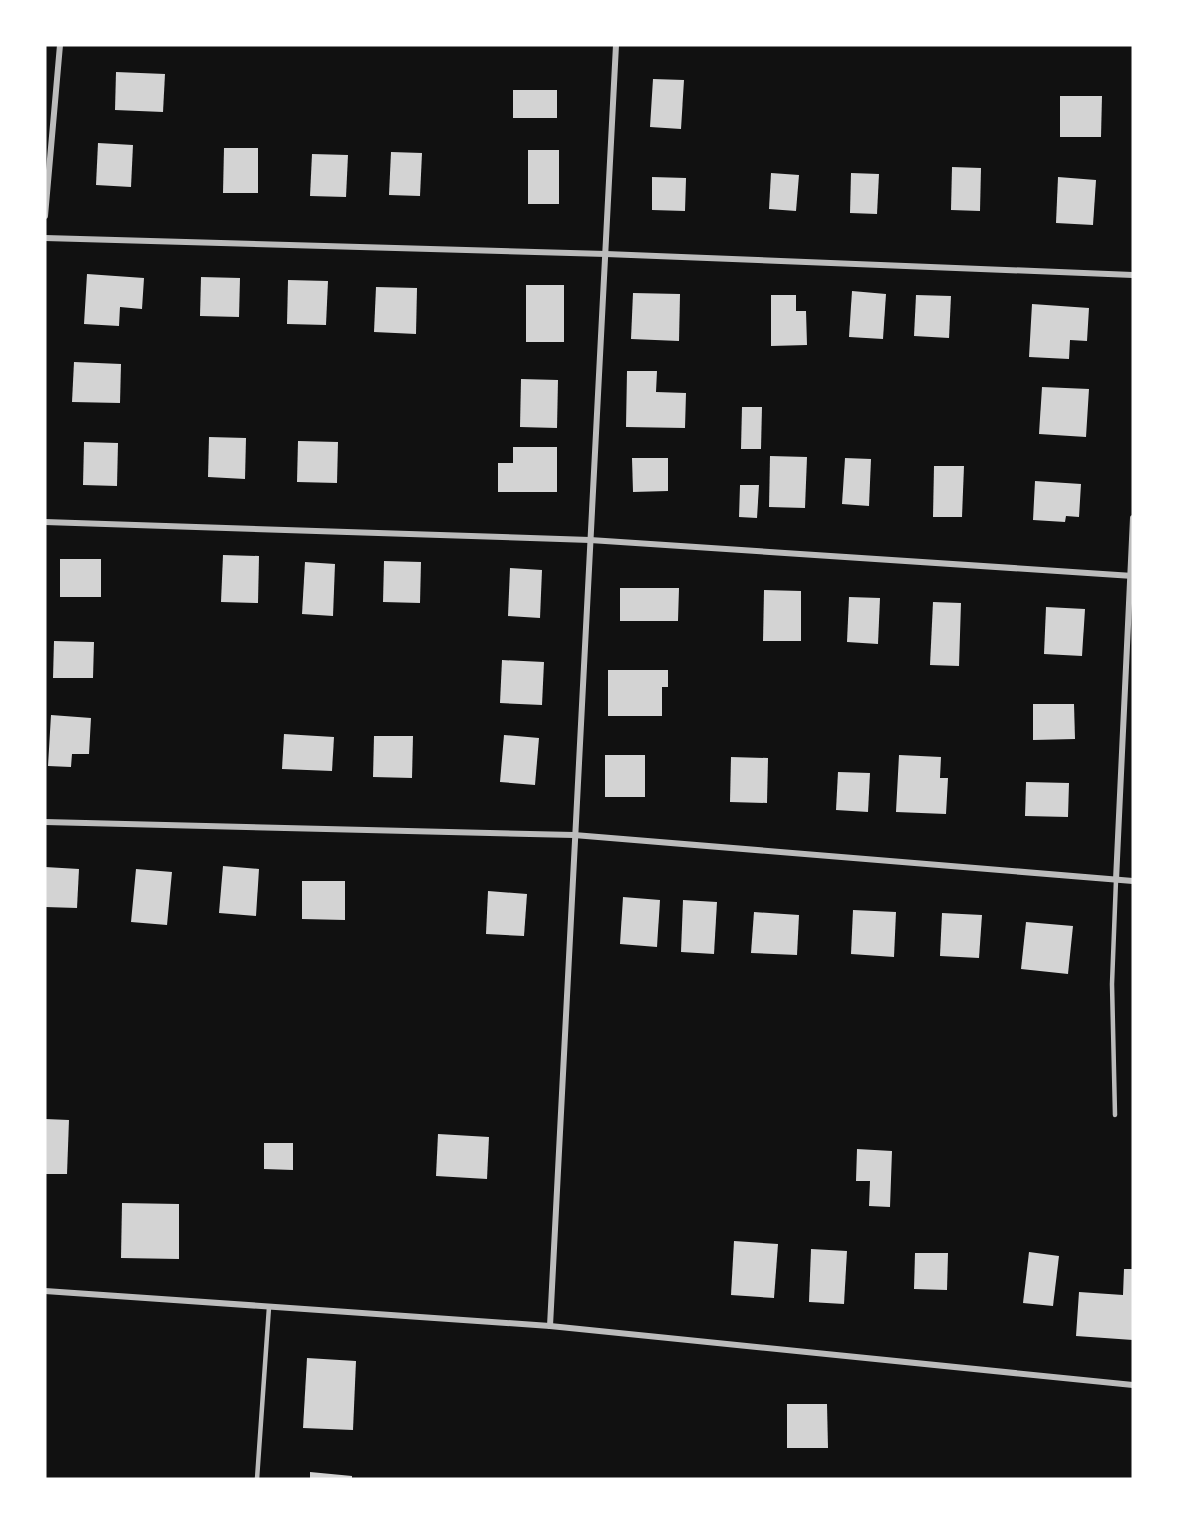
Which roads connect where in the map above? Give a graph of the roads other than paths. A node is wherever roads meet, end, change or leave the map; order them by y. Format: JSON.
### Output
{"nodes":[{"id":1,"x":60,"y":45,"type":"edge"},
{"id":2,"x":616,"y":45,"type":"edge"},
{"id":3,"x":45,"y":216,"type":"edge"},
{"id":4,"x":45,"y":238,"type":"edge"},
{"id":5,"x":606,"y":254,"type":"junction"},
{"id":6,"x":1133,"y":275,"type":"edge"},
{"id":7,"x":1133,"y":518,"type":"edge"},
{"id":8,"x":45,"y":522,"type":"edge"},
{"id":9,"x":590,"y":540,"type":"junction"},
{"id":10,"x":1131,"y":576,"type":"edge"},
{"id":11,"x":45,"y":822,"type":"edge"},
{"id":12,"x":574,"y":836,"type":"junction"},
{"id":13,"x":1116,"y":880,"type":"junction"},
{"id":14,"x":1133,"y":881,"type":"edge"},
{"id":15,"x":1115,"y":1115,"type":"dead end"},
{"id":16,"x":45,"y":1291,"type":"edge"},
{"id":17,"x":269,"y":1307,"type":"junction"},
{"id":18,"x":550,"y":1326,"type":"junction"},
{"id":19,"x":1133,"y":1385,"type":"edge"},
{"id":20,"x":257,"y":1479,"type":"edge"}],
"edges":[{"from":1,"to":3,"type":"street"},
{"from":2,"to":5,"type":"street"},
{"from":4,"to":5,"type":"street"},
{"from":5,"to":6,"type":"street"},
{"from":5,"to":9,"type":"street"},
{"from":7,"to":10,"type":"street"},
{"from":8,"to":9,"type":"street"},
{"from":9,"to":10,"type":"street"},
{"from":9,"to":12,"type":"street"},
{"from":10,"to":13,"type":"street"},
{"from":11,"to":12,"type":"street"},
{"from":12,"to":13,"type":"street"},
{"from":12,"to":18,"type":"street"},
{"from":13,"to":14,"type":"street"},
{"from":13,"to":15,"type":"lane"},
{"from":16,"to":17,"type":"street"},
{"from":17,"to":18,"type":"street"},
{"from":17,"to":20,"type":"lane"},
{"from":18,"to":19,"type":"street"}]}
